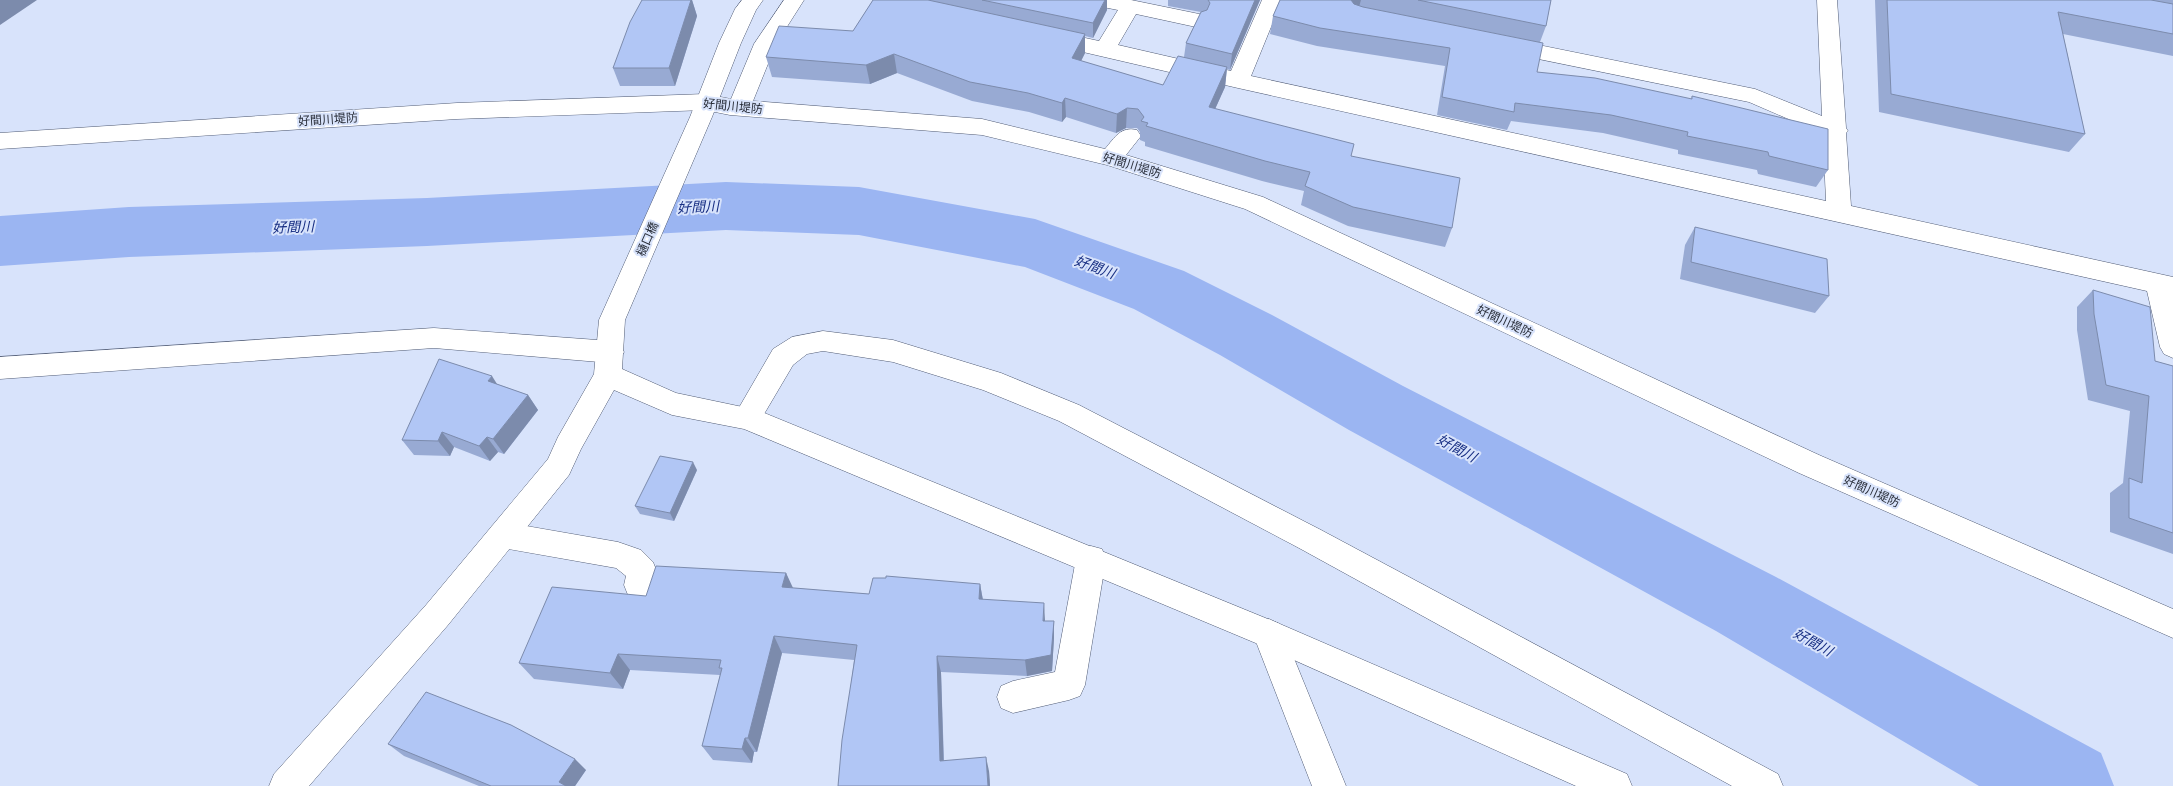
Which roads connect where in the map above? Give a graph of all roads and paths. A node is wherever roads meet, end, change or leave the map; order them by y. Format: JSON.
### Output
{"nodes":[{"id":1,"x":753,"y":0,"type":"edge"},
{"id":2,"x":794,"y":0,"type":"edge"},
{"id":3,"x":1100,"y":0,"type":"edge"},
{"id":4,"x":1272,"y":0,"type":"edge"},
{"id":5,"x":1828,"y":0,"type":"edge"},
{"id":6,"x":1130,"y":7,"type":"junction"},
{"id":7,"x":1196,"y":20,"type":"edge"},
{"id":8,"x":1031,"y":34,"type":"edge"},
{"id":9,"x":1485,"y":41,"type":"edge"},
{"id":10,"x":1105,"y":49,"type":"junction"},
{"id":11,"x":1238,"y":81,"type":"junction"},
{"id":12,"x":706,"y":102,"type":"junction"},
{"id":13,"x":739,"y":107,"type":"junction"},
{"id":14,"x":1836,"y":131,"type":"junction"},
{"id":15,"x":1129,"y":136,"type":"dead end"},
{"id":16,"x":0,"y":140,"type":"edge"},
{"id":17,"x":1110,"y":158,"type":"junction"},
{"id":18,"x":1839,"y":212,"type":"junction"},
{"id":19,"x":2165,"y":286,"type":"edge"},
{"id":20,"x":2173,"y":347,"type":"edge"},
{"id":21,"x":610,"y":364,"type":"junction"},
{"id":22,"x":0,"y":368,"type":"edge"},
{"id":23,"x":747,"y":418,"type":"junction"},
{"id":24,"x":503,"y":535,"type":"junction"},
{"id":25,"x":1091,"y":559,"type":"junction"},
{"id":26,"x":639,"y":585,"type":"dead end"},
{"id":27,"x":2173,"y":624,"type":"edge"},
{"id":28,"x":1269,"y":634,"type":"junction"},
{"id":29,"x":1013,"y":697,"type":"dead end"},
{"id":30,"x":286,"y":786,"type":"edge"},
{"id":31,"x":1329,"y":786,"type":"edge"},
{"id":32,"x":1615,"y":786,"type":"edge"},
{"id":33,"x":1766,"y":786,"type":"edge"}],
"edges":[{"from":1,"to":12,"type":"street","name":"樋口橋"},
{"from":2,"to":13,"type":"street"},
{"from":3,"to":6,"type":"street"},
{"from":4,"to":11,"type":"street"},
{"from":5,"to":14,"type":"street"},
{"from":6,"to":7,"type":"street"},
{"from":6,"to":10,"type":"street"},
{"from":8,"to":10,"type":"street"},
{"from":9,"to":14,"type":"street"},
{"from":10,"to":11,"type":"street"},
{"from":11,"to":18,"type":"street"},
{"from":12,"to":13,"type":"street","name":"好間川堤防"},
{"from":12,"to":16,"type":"street","name":"好間川堤防"},
{"from":12,"to":21,"type":"street","name":"樋口橋"},
{"from":13,"to":17,"type":"street","name":"好間川堤防"},
{"from":14,"to":18,"type":"street"},
{"from":15,"to":17,"type":"street"},
{"from":17,"to":27,"type":"street","name":"好間川堤防"},
{"from":18,"to":19,"type":"street"},
{"from":19,"to":20,"type":"street"},
{"from":21,"to":22,"type":"street"},
{"from":21,"to":23,"type":"street"},
{"from":21,"to":24,"type":"street"},
{"from":23,"to":25,"type":"street"},
{"from":23,"to":33,"type":"street"},
{"from":24,"to":26,"type":"street"},
{"from":24,"to":30,"type":"street"},
{"from":25,"to":28,"type":"street"},
{"from":25,"to":29,"type":"street"},
{"from":28,"to":31,"type":"street"},
{"from":28,"to":32,"type":"street"}]}
